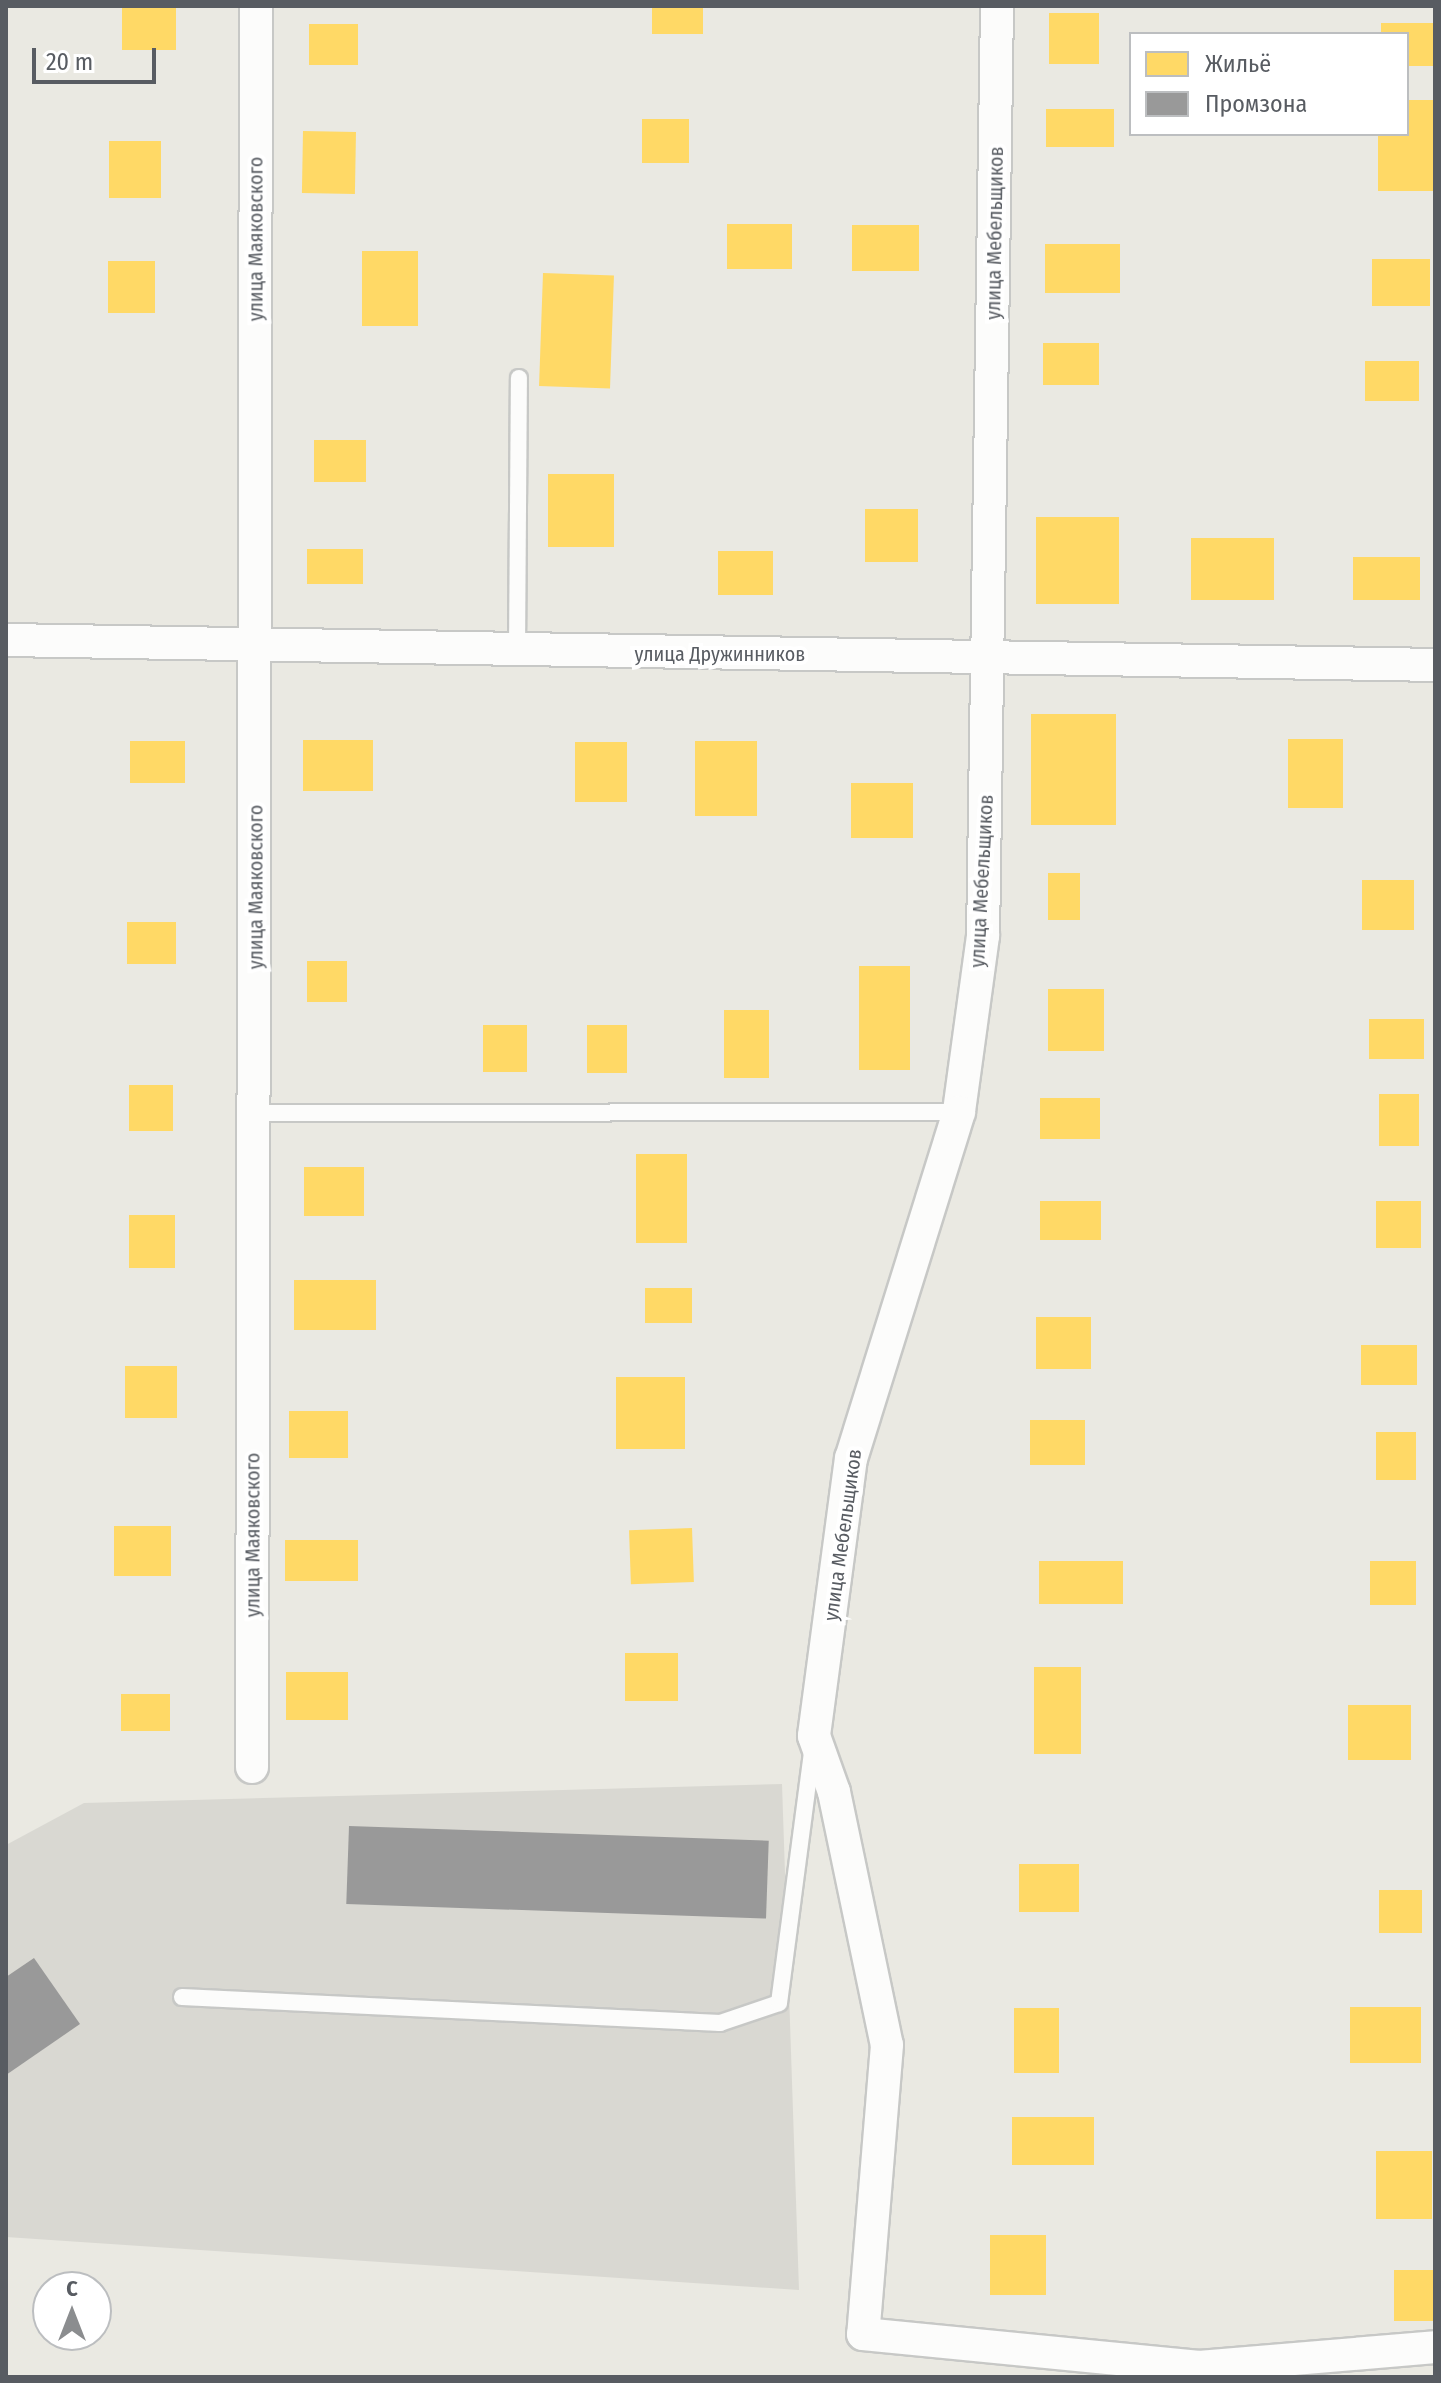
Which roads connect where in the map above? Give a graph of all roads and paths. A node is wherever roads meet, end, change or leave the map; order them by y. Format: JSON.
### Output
{"nodes":[{"id":1,"x":256,"y":6,"type":"edge"},
{"id":2,"x":997,"y":6,"type":"edge"},
{"id":3,"x":519,"y":378,"type":"dead end"},
{"id":4,"x":6,"y":640,"type":"edge"},
{"id":5,"x":257,"y":644,"type":"junction"},
{"id":6,"x":517,"y":654,"type":"junction"},
{"id":7,"x":990,"y":655,"type":"junction"},
{"id":8,"x":1435,"y":665,"type":"edge"},
{"id":9,"x":959,"y":1112,"type":"junction"},
{"id":10,"x":255,"y":1113,"type":"junction"},
{"id":11,"x":814,"y":1736,"type":"junction"},
{"id":12,"x":252,"y":1767,"type":"dead end"},
{"id":13,"x":182,"y":1997,"type":"dead end"},
{"id":14,"x":1435,"y":2347,"type":"edge"}],
"edges":[{"from":1,"to":5,"type":"street","name":"улица Маяковского"},
{"from":2,"to":7,"type":"street","name":"улица Мебельщиков"},
{"from":3,"to":6,"type":"lane"},
{"from":4,"to":5,"type":"street","name":"улица Дружинников"},
{"from":5,"to":6,"type":"street","name":"улица Дружинников"},
{"from":5,"to":10,"type":"street","name":"улица Маяковского"},
{"from":6,"to":7,"type":"street","name":"улица Дружинников"},
{"from":7,"to":8,"type":"street","name":"улица Дружинников"},
{"from":7,"to":9,"type":"street","name":"улица Мебельщиков"},
{"from":9,"to":10,"type":"lane"},
{"from":9,"to":11,"type":"street","name":"улица Мебельщиков"},
{"from":10,"to":12,"type":"street","name":"улица Маяковского"},
{"from":11,"to":13,"type":"lane"},
{"from":11,"to":14,"type":"street"}]}
